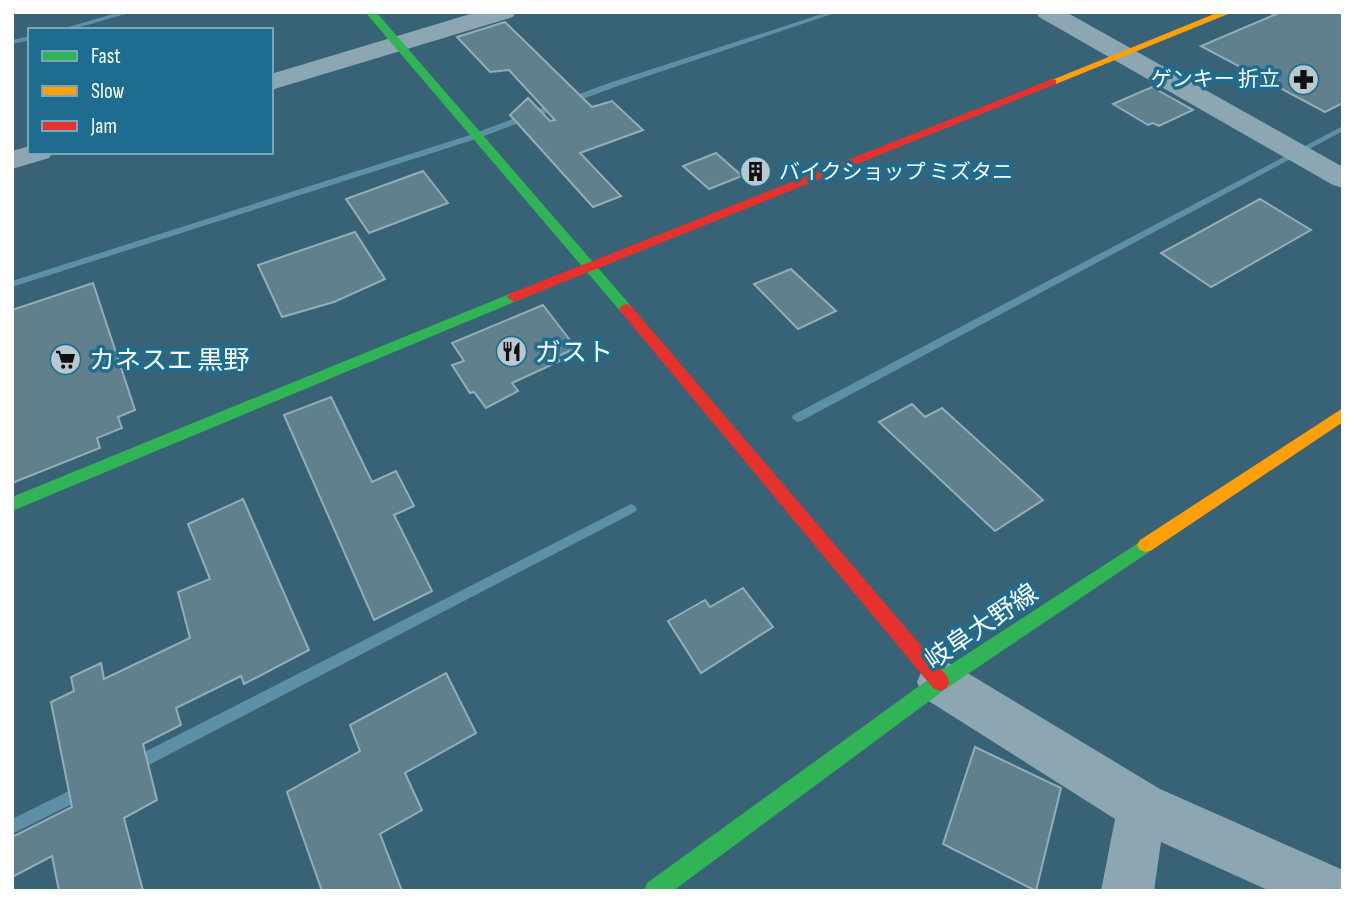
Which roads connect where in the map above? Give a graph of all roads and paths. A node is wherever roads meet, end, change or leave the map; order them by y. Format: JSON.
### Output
{"nodes":[{"id":1,"x":370,"y":12,"type":"edge"},
{"id":2,"x":505,"y":12,"type":"edge"},
{"id":3,"x":1048,"y":12,"type":"edge"},
{"id":4,"x":1228,"y":12,"type":"edge"},
{"id":5,"x":397,"y":44,"type":"junction"},
{"id":6,"x":1125,"y":55,"type":"junction"},
{"id":7,"x":273,"y":81,"type":"edge"},
{"id":8,"x":32,"y":154,"type":"edge"},
{"id":9,"x":12,"y":160,"type":"edge"},
{"id":10,"x":1343,"y":179,"type":"edge"},
{"id":11,"x":590,"y":266,"type":"junction"},
{"id":12,"x":1343,"y":414,"type":"edge"},
{"id":13,"x":12,"y":504,"type":"edge"},
{"id":14,"x":940,"y":682,"type":"junction"},
{"id":15,"x":1142,"y":807,"type":"junction"},
{"id":16,"x":655,"y":891,"type":"edge"},
{"id":17,"x":1127,"y":891,"type":"edge"},
{"id":18,"x":1330,"y":891,"type":"edge"}],
"edges":[{"from":1,"to":5,"type":"street"},
{"from":2,"to":5,"type":"street"},
{"from":3,"to":6,"type":"street"},
{"from":4,"to":6,"type":"street"},
{"from":5,"to":7,"type":"street"},
{"from":5,"to":11,"type":"street"},
{"from":6,"to":10,"type":"street"},
{"from":6,"to":11,"type":"street"},
{"from":8,"to":9,"type":"street"},
{"from":11,"to":13,"type":"street"},
{"from":11,"to":14,"type":"street"},
{"from":12,"to":14,"type":"street","name":"岐阜大野線"},
{"from":14,"to":15,"type":"street"},
{"from":14,"to":16,"type":"street","name":"岐阜大野線"},
{"from":15,"to":17,"type":"street"},
{"from":15,"to":18,"type":"street"}]}
